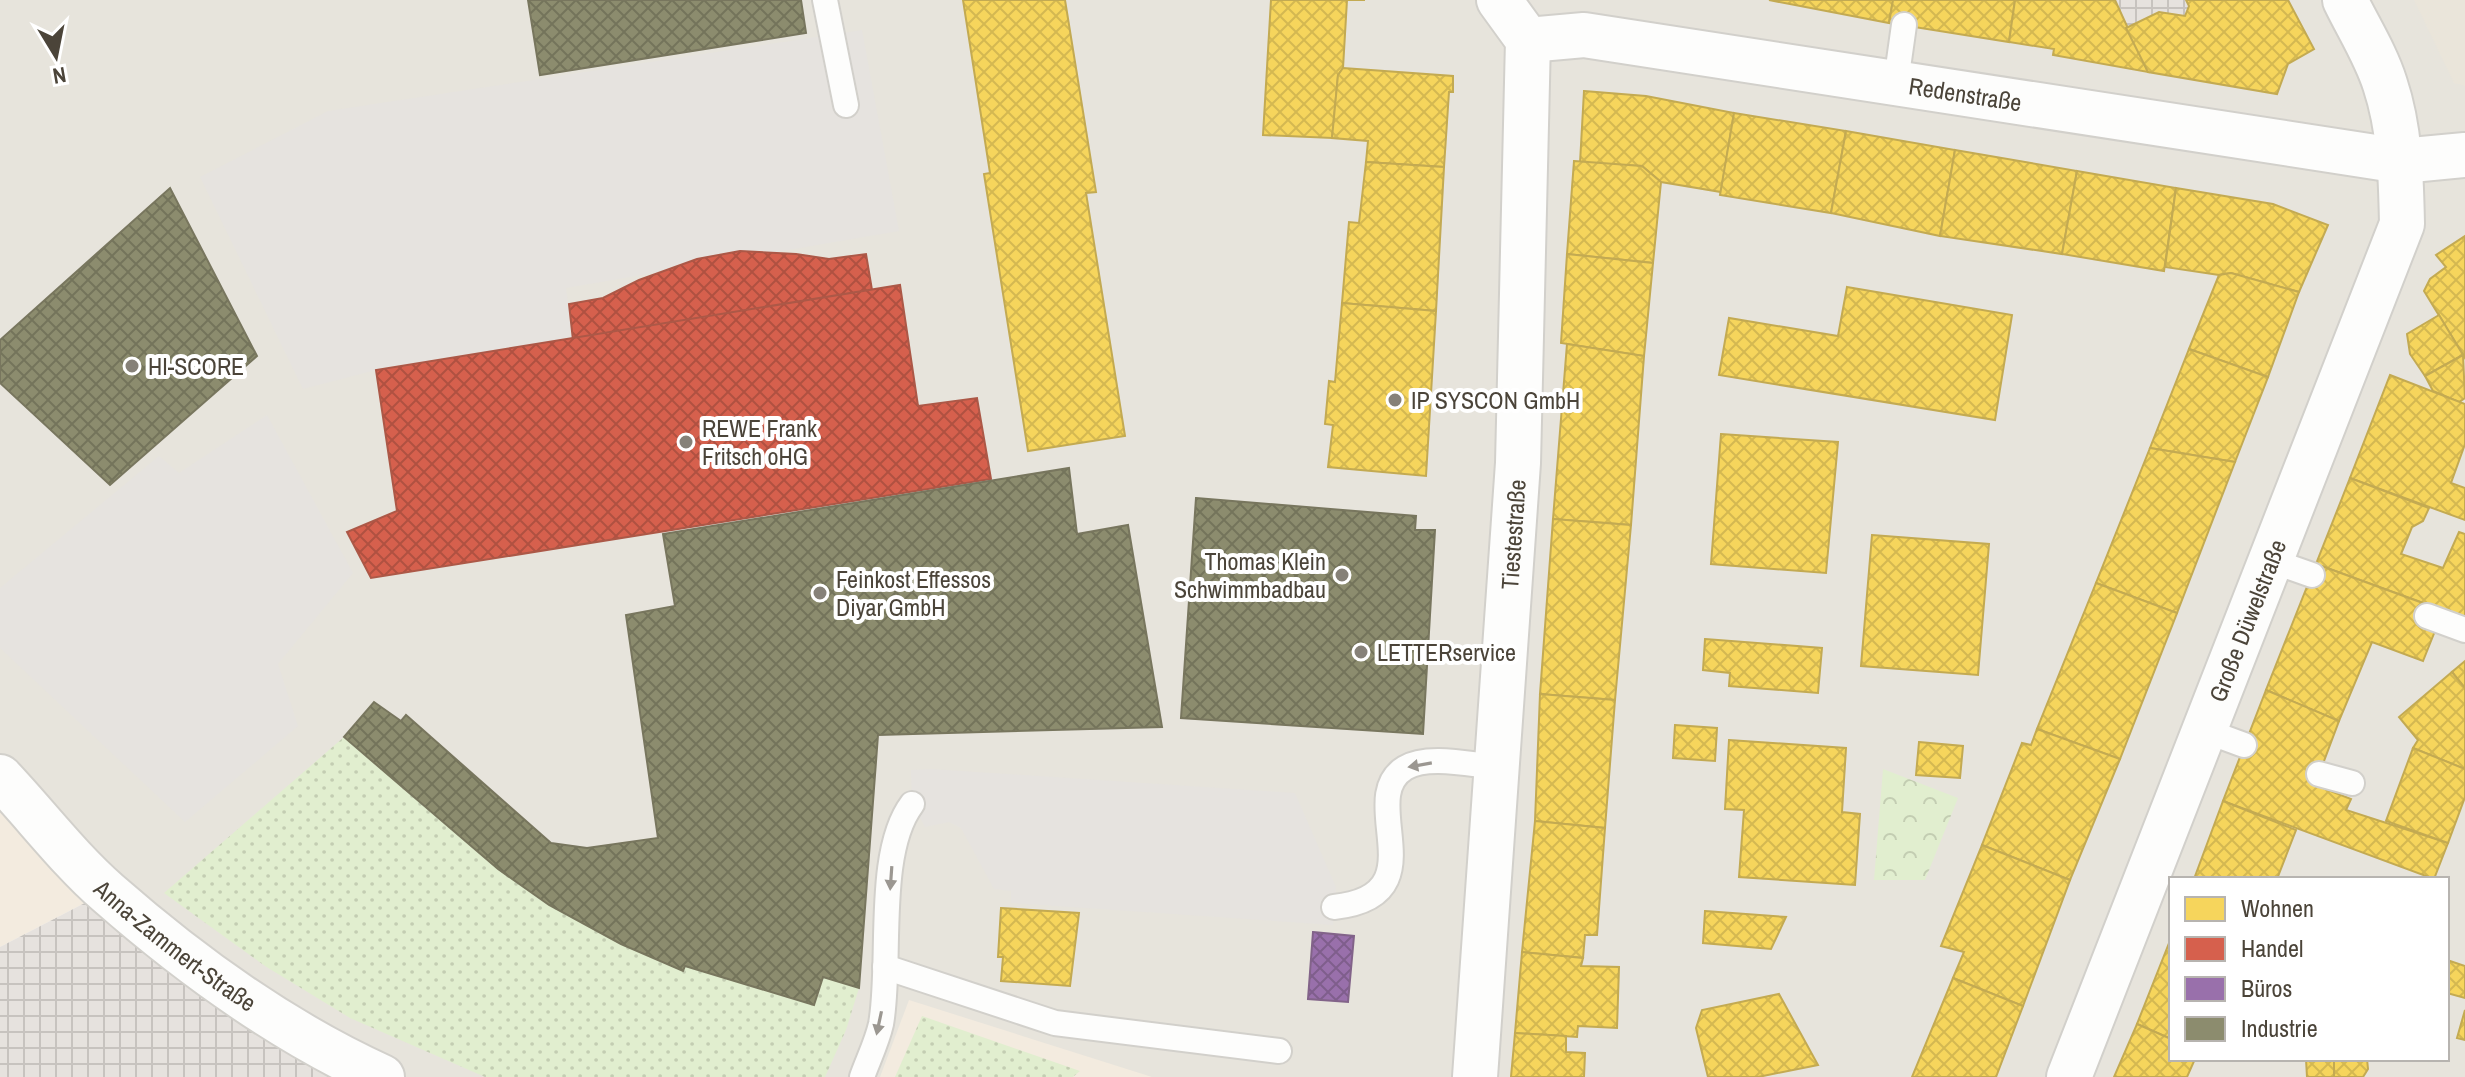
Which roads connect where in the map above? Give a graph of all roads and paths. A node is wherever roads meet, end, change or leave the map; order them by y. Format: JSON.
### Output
{"nodes":[{"id":1,"x":825,"y":0,"type":"edge"},
{"id":2,"x":1499,"y":0,"type":"edge"},
{"id":3,"x":2345,"y":0,"type":"edge"},
{"id":4,"x":1904,"y":25,"type":"dead end"},
{"id":5,"x":1528,"y":40,"type":"junction"},
{"id":6,"x":1896,"y":82,"type":"junction"},
{"id":7,"x":846,"y":105,"type":"dead end"},
{"id":8,"x":2465,"y":155,"type":"edge"},
{"id":9,"x":2401,"y":161,"type":"junction"},
{"id":10,"x":2272,"y":561,"type":"junction"},
{"id":11,"x":2312,"y":575,"type":"dead end"},
{"id":12,"x":2427,"y":616,"type":"dead end"},
{"id":13,"x":2465,"y":630,"type":"edge"},
{"id":14,"x":1498,"y":767,"type":"junction"},
{"id":15,"x":2319,"y":774,"type":"dead end"},
{"id":16,"x":0,"y":777,"type":"edge"},
{"id":17,"x":2352,"y":783,"type":"dead end"},
{"id":18,"x":912,"y":804,"type":"dead end"},
{"id":19,"x":1334,"y":907,"type":"dead end"},
{"id":20,"x":885,"y":967,"type":"junction"},
{"id":21,"x":1279,"y":1051,"type":"dead end"},
{"id":22,"x":382,"y":1077,"type":"edge"},
{"id":23,"x":862,"y":1077,"type":"edge"},
{"id":24,"x":1475,"y":1077,"type":"edge"},
{"id":25,"x":2069,"y":1077,"type":"edge"}],
"edges":[{"from":1,"to":7,"type":"lane"},
{"from":2,"to":5,"type":"street"},
{"from":3,"to":9,"type":"street","name":"Große Düwelstraße"},
{"from":4,"to":6,"type":"lane"},
{"from":5,"to":6,"type":"street","name":"Redenstraße"},
{"from":5,"to":14,"type":"street","name":"Tiestestraße"},
{"from":6,"to":9,"type":"street","name":"Redenstraße"},
{"from":8,"to":9,"type":"street","name":"Redenstraße"},
{"from":9,"to":10,"type":"street","name":"Große Düwelstraße"},
{"from":10,"to":11,"type":"lane"},
{"from":10,"to":25,"type":"street","name":"Große Düwelstraße"},
{"from":12,"to":13,"type":"lane"},
{"from":14,"to":19,"type":"lane","one_way":true},
{"from":14,"to":24,"type":"street","name":"Tiestestraße"},
{"from":15,"to":17,"type":"lane"},
{"from":16,"to":22,"type":"street","name":"Anna-Zammert-Straße"},
{"from":18,"to":20,"type":"lane","one_way":true},
{"from":20,"to":21,"type":"lane"},
{"from":20,"to":23,"type":"lane","one_way":true}]}
